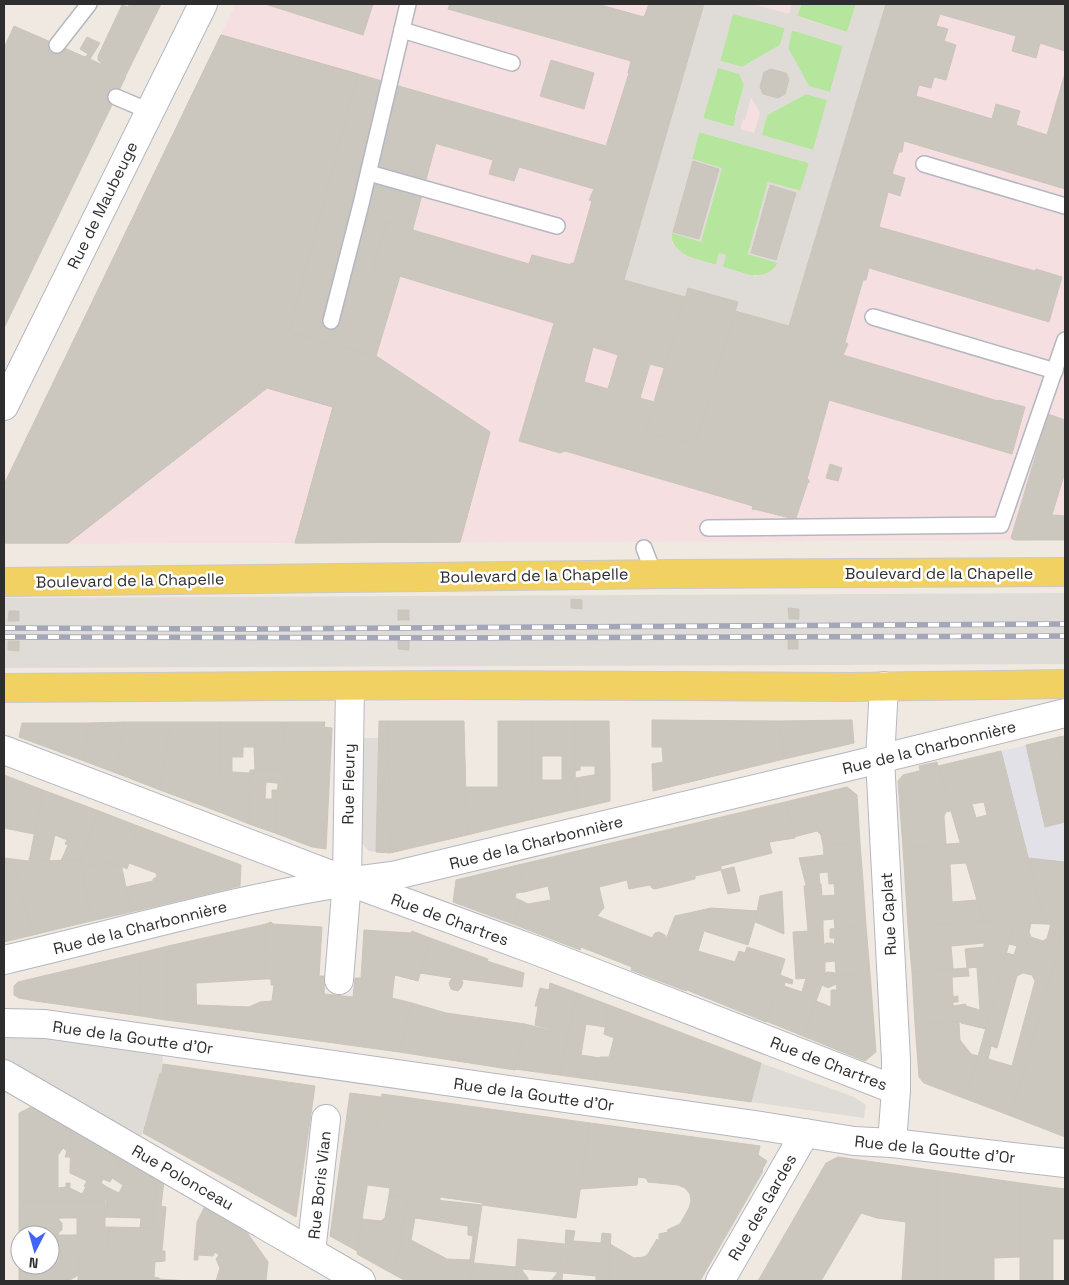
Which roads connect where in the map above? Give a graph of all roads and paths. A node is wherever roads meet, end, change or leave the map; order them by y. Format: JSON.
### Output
{"nodes":[{"id":1,"x":89,"y":4,"type":"edge"},
{"id":2,"x":203,"y":4,"type":"edge"},
{"id":3,"x":408,"y":4,"type":"edge"},
{"id":4,"x":402,"y":30,"type":"junction"},
{"id":5,"x":57,"y":45,"type":"dead end"},
{"id":6,"x":512,"y":63,"type":"dead end"},
{"id":7,"x":116,"y":96,"type":"dead end"},
{"id":8,"x":149,"y":111,"type":"junction"},
{"id":9,"x":924,"y":164,"type":"dead end"},
{"id":10,"x":368,"y":173,"type":"junction"},
{"id":11,"x":1065,"y":206,"type":"edge"},
{"id":12,"x":557,"y":226,"type":"dead end"},
{"id":13,"x":873,"y":317,"type":"dead end"},
{"id":14,"x":331,"y":321,"type":"dead end"},
{"id":15,"x":1065,"y":340,"type":"edge"},
{"id":16,"x":1055,"y":371,"type":"junction"},
{"id":17,"x":4,"y":406,"type":"edge"},
{"id":18,"x":708,"y":528,"type":"dead end"},
{"id":19,"x":644,"y":548,"type":"dead end"},
{"id":20,"x":1065,"y":572,"type":"edge"},
{"id":21,"x":654,"y":574,"type":"junction"},
{"id":22,"x":4,"y":582,"type":"edge"},
{"id":23,"x":1065,"y":684,"type":"edge"},
{"id":24,"x":350,"y":686,"type":"junction"},
{"id":25,"x":884,"y":686,"type":"junction"},
{"id":26,"x":4,"y":688,"type":"edge"},
{"id":27,"x":1065,"y":713,"type":"edge"},
{"id":28,"x":4,"y":750,"type":"edge"},
{"id":29,"x":880,"y":759,"type":"junction"},
{"id":30,"x":347,"y":881,"type":"junction"},
{"id":31,"x":4,"y":960,"type":"edge"},
{"id":32,"x":339,"y":980,"type":"dead end"},
{"id":33,"x":4,"y":1023,"type":"edge"},
{"id":34,"x":4,"y":1074,"type":"edge"},
{"id":35,"x":896,"y":1090,"type":"junction"},
{"id":36,"x":326,"y":1119,"type":"dead end"},
{"id":37,"x":805,"y":1134,"type":"junction"},
{"id":38,"x":892,"y":1143,"type":"junction"},
{"id":39,"x":1065,"y":1163,"type":"edge"},
{"id":40,"x":311,"y":1252,"type":"junction"},
{"id":41,"x":331,"y":1274,"type":"edge"},
{"id":42,"x":361,"y":1281,"type":"edge"},
{"id":43,"x":720,"y":1281,"type":"edge"}],
"edges":[{"from":1,"to":5,"type":"lane"},
{"from":2,"to":8,"type":"street","name":"Rue de Maubeuge"},
{"from":3,"to":4,"type":"lane"},
{"from":4,"to":6,"type":"lane"},
{"from":4,"to":10,"type":"lane"},
{"from":7,"to":8,"type":"lane"},
{"from":8,"to":17,"type":"street","name":"Rue de Maubeuge"},
{"from":9,"to":11,"type":"lane"},
{"from":10,"to":12,"type":"lane"},
{"from":10,"to":14,"type":"lane"},
{"from":13,"to":16,"type":"lane"},
{"from":15,"to":16,"type":"lane"},
{"from":16,"to":18,"type":"lane"},
{"from":19,"to":21,"type":"lane"},
{"from":20,"to":21,"type":"main road","name":"Boulevard de la Chapelle"},
{"from":21,"to":22,"type":"main road","name":"Boulevard de la Chapelle"},
{"from":23,"to":25,"type":"main road"},
{"from":24,"to":25,"type":"main road"},
{"from":24,"to":26,"type":"main road"},
{"from":24,"to":30,"type":"street","name":"Rue Fleury"},
{"from":25,"to":29,"type":"street","name":"Rue Caplat"},
{"from":27,"to":29,"type":"street","name":"Rue de la Charbonnière"},
{"from":28,"to":30,"type":"street","name":"Rue de Chartres"},
{"from":29,"to":30,"type":"street","name":"Rue de la Charbonnière"},
{"from":29,"to":35,"type":"street","name":"Rue Caplat"},
{"from":30,"to":31,"type":"street","name":"Rue de la Charbonnière"},
{"from":30,"to":32,"type":"street"},
{"from":30,"to":35,"type":"street","name":"Rue de Chartres"},
{"from":33,"to":37,"type":"street","name":"Rue de la Goutte d'Or"},
{"from":34,"to":40,"type":"street","name":"Rue Polonceau"},
{"from":35,"to":38,"type":"street","name":"Rue Caplat"},
{"from":36,"to":40,"type":"street","name":"Rue Boris Vian"},
{"from":37,"to":38,"type":"street","name":"Rue de la Goutte d'Or"},
{"from":37,"to":43,"type":"street","name":"Rue des Gardes"},
{"from":38,"to":39,"type":"street","name":"Rue de la Goutte d'Or"},
{"from":40,"to":41,"type":"street","name":"Rue Polonceau"},
{"from":41,"to":42,"type":"street","name":"Rue Polonceau"}]}
